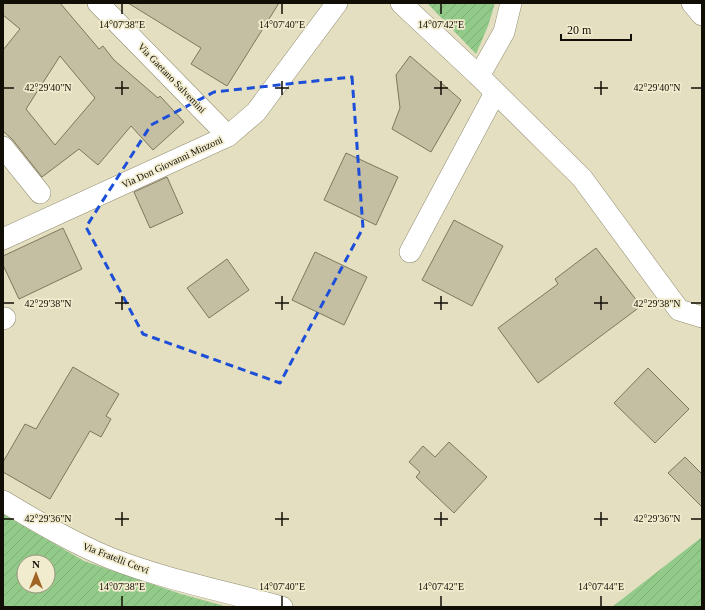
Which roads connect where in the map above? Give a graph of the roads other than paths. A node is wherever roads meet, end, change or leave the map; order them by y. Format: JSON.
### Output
{"nodes":[{"id":1,"x":98,"y":3,"type":"edge"},
{"id":2,"x":337,"y":3,"type":"edge"},
{"id":3,"x":401,"y":3,"type":"edge"},
{"id":4,"x":511,"y":3,"type":"edge"},
{"id":5,"x":692,"y":3,"type":"edge"},
{"id":6,"x":702,"y":15,"type":"edge"},
{"id":7,"x":479,"y":76,"type":"junction"},
{"id":8,"x":495,"y":93,"type":"junction"},
{"id":9,"x":228,"y":136,"type":"junction"},
{"id":10,"x":3,"y":147,"type":"edge"},
{"id":11,"x":40,"y":192,"type":"dead end"},
{"id":12,"x":3,"y":239,"type":"edge"},
{"id":13,"x":410,"y":252,"type":"dead end"},
{"id":14,"x":702,"y":317,"type":"edge"},
{"id":15,"x":3,"y":501,"type":"edge"},
{"id":16,"x":282,"y":607,"type":"edge"}],
"edges":[{"from":1,"to":9,"type":"street","name":"Via Gaetano Salvemini"},
{"from":2,"to":9,"type":"street","name":"Via Don Giovanni Minzoni"},
{"from":3,"to":7,"type":"street"},
{"from":4,"to":7,"type":"street"},
{"from":5,"to":6,"type":"street"},
{"from":7,"to":8,"type":"street"},
{"from":8,"to":13,"type":"street"},
{"from":8,"to":14,"type":"street"},
{"from":9,"to":12,"type":"street","name":"Via Don Giovanni Minzoni"},
{"from":10,"to":11,"type":"street"},
{"from":15,"to":16,"type":"street","name":"Via Fratelli Cervi"}]}
